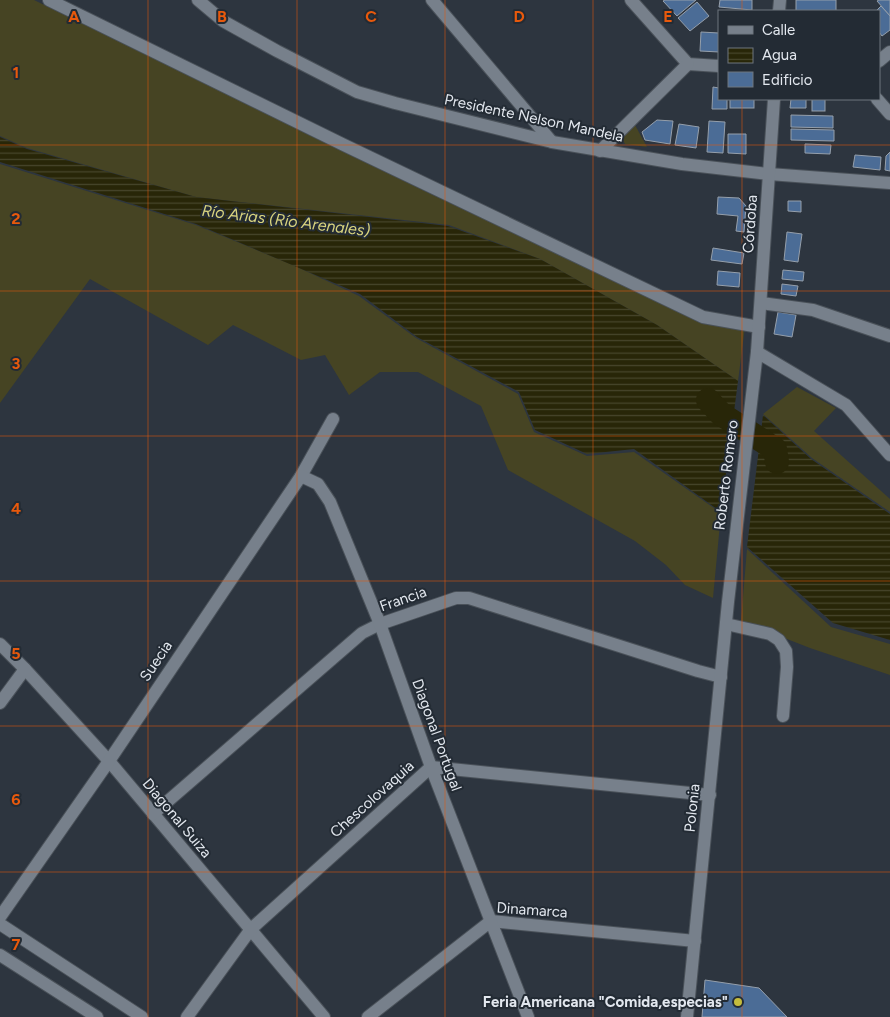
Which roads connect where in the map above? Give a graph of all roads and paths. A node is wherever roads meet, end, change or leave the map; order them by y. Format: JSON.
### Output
{"nodes":[{"id":1,"x":49,"y":0,"type":"edge"},
{"id":2,"x":198,"y":0,"type":"edge"},
{"id":3,"x":432,"y":0,"type":"edge"},
{"id":4,"x":631,"y":0,"type":"edge"},
{"id":5,"x":890,"y":52,"type":"edge"},
{"id":6,"x":880,"y":60,"type":"edge"},
{"id":7,"x":688,"y":64,"type":"junction"},
{"id":8,"x":718,"y":66,"type":"edge"},
{"id":9,"x":774,"y":100,"type":"edge"},
{"id":10,"x":878,"y":100,"type":"edge"},
{"id":11,"x":890,"y":114,"type":"edge"},
{"id":12,"x":552,"y":142,"type":"junction"},
{"id":13,"x":600,"y":151,"type":"junction"},
{"id":14,"x":770,"y":174,"type":"junction"},
{"id":15,"x":890,"y":183,"type":"edge"},
{"id":16,"x":761,"y":303,"type":"junction"},
{"id":17,"x":759,"y":327,"type":"junction"},
{"id":18,"x":890,"y":336,"type":"edge"},
{"id":19,"x":757,"y":352,"type":"junction"},
{"id":20,"x":333,"y":419,"type":"dead end"},
{"id":21,"x":890,"y":455,"type":"edge"},
{"id":22,"x":301,"y":476,"type":"junction"},
{"id":23,"x":728,"y":602,"type":"joint"},
{"id":24,"x":380,"y":624,"type":"junction"},
{"id":25,"x":726,"y":624,"type":"junction"},
{"id":26,"x":0,"y":644,"type":"edge"},
{"id":27,"x":25,"y":668,"type":"junction"},
{"id":28,"x":721,"y":677,"type":"junction"},
{"id":29,"x":0,"y":703,"type":"edge"},
{"id":30,"x":783,"y":716,"type":"dead end"},
{"id":31,"x":109,"y":762,"type":"junction"},
{"id":32,"x":431,"y":767,"type":"junction"},
{"id":33,"x":710,"y":795,"type":"junction"},
{"id":34,"x":153,"y":814,"type":"junction"},
{"id":35,"x":0,"y":917,"type":"edge"},
{"id":36,"x":491,"y":921,"type":"junction"},
{"id":37,"x":0,"y":924,"type":"edge"},
{"id":38,"x":251,"y":929,"type":"junction"},
{"id":39,"x":695,"y":942,"type":"junction"},
{"id":40,"x":0,"y":956,"type":"edge"},
{"id":41,"x":97,"y":1017,"type":"edge"},
{"id":42,"x":142,"y":1017,"type":"edge"},
{"id":43,"x":187,"y":1017,"type":"edge"},
{"id":44,"x":324,"y":1017,"type":"edge"},
{"id":45,"x":368,"y":1017,"type":"edge"},
{"id":46,"x":528,"y":1017,"type":"edge"},
{"id":47,"x":687,"y":1017,"type":"edge"}],
"edges":[{"from":1,"to":17,"type":"street"},
{"from":2,"to":12,"type":"street","name":"Presidente Nelson Mandela"},
{"from":3,"to":12,"type":"street"},
{"from":4,"to":7,"type":"street"},
{"from":5,"to":6,"type":"street"},
{"from":7,"to":8,"type":"street"},
{"from":7,"to":13,"type":"street"},
{"from":9,"to":14,"type":"street","name":"Córdoba"},
{"from":10,"to":11,"type":"street"},
{"from":12,"to":13,"type":"street","name":"Presidente Nelson Mandela"},
{"from":13,"to":14,"type":"street","name":"Presidente Nelson Mandela"},
{"from":14,"to":15,"type":"street","name":"Presidente Nelson Mandela"},
{"from":14,"to":16,"type":"street","name":"Córdoba"},
{"from":16,"to":17,"type":"street","name":"Córdoba"},
{"from":16,"to":18,"type":"street"},
{"from":17,"to":19,"type":"street","name":"Córdoba"},
{"from":19,"to":21,"type":"street"},
{"from":19,"to":23,"type":"street","name":"Roberto Romero"},
{"from":20,"to":22,"type":"street","name":"Suecia"},
{"from":22,"to":24,"type":"street","name":"Diagonal Portugal"},
{"from":22,"to":31,"type":"street","name":"Suecia"},
{"from":23,"to":25,"type":"street","name":"Polonia"},
{"from":24,"to":28,"type":"street","name":"Francia"},
{"from":24,"to":32,"type":"street","name":"Diagonal Portugal"},
{"from":24,"to":34,"type":"street","name":"Francia"},
{"from":25,"to":28,"type":"street","name":"Polonia"},
{"from":25,"to":30,"type":"street"},
{"from":26,"to":27,"type":"street","name":"Diagonal Suiza"},
{"from":27,"to":29,"type":"street"},
{"from":27,"to":31,"type":"street","name":"Diagonal Suiza"},
{"from":28,"to":33,"type":"street","name":"Polonia"},
{"from":31,"to":34,"type":"street","name":"Diagonal Suiza"},
{"from":31,"to":35,"type":"street","name":"Suecia"},
{"from":32,"to":33,"type":"street","name":"Chescolovaquia"},
{"from":32,"to":36,"type":"street","name":"Diagonal Portugal"},
{"from":32,"to":38,"type":"street","name":"Chescolovaquia"},
{"from":33,"to":39,"type":"street","name":"Polonia"},
{"from":34,"to":38,"type":"street","name":"Diagonal Suiza"},
{"from":36,"to":39,"type":"street","name":"Dinamarca"},
{"from":36,"to":45,"type":"street","name":"Dinamarca"},
{"from":36,"to":46,"type":"street","name":"Diagonal Portugal"},
{"from":37,"to":42,"type":"street"},
{"from":38,"to":43,"type":"street","name":"Chescolovaquia"},
{"from":38,"to":44,"type":"street","name":"Diagonal Suiza"},
{"from":39,"to":47,"type":"street","name":"Polonia"},
{"from":40,"to":41,"type":"street"}]}
